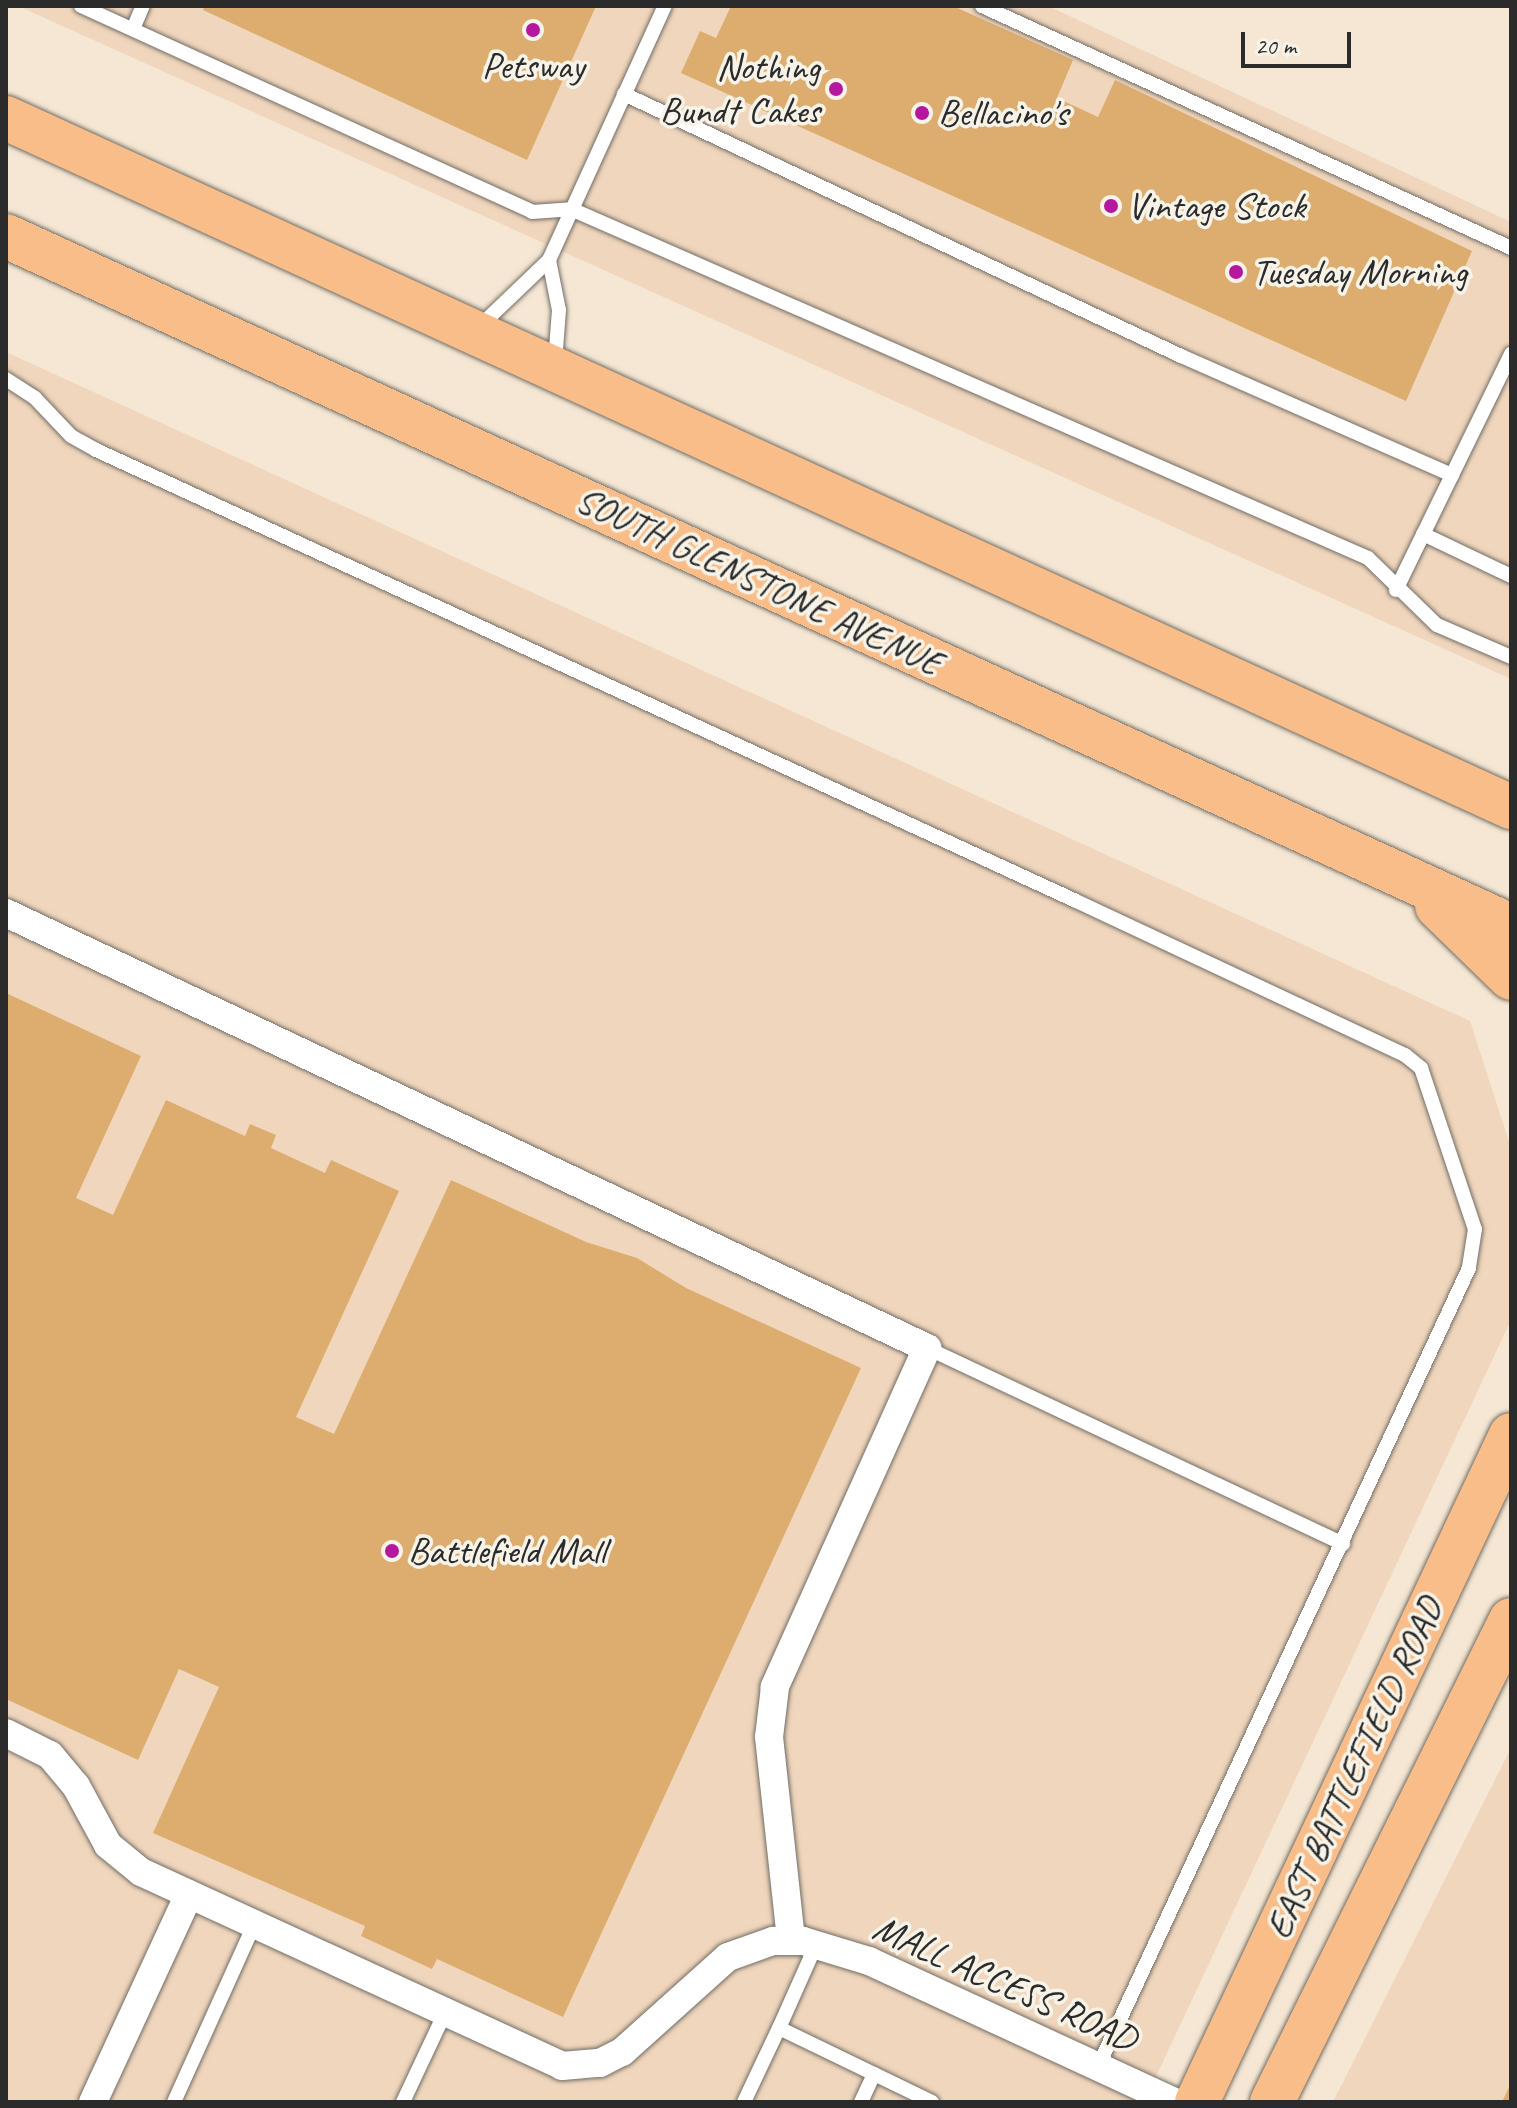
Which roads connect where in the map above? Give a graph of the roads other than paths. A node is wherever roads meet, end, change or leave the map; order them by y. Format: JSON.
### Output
{"nodes":[{"id":1,"x":81,"y":6,"type":"edge"},
{"id":2,"x":143,"y":6,"type":"edge"},
{"id":3,"x":665,"y":6,"type":"edge"},
{"id":4,"x":982,"y":6,"type":"edge"},
{"id":5,"x":133,"y":29,"type":"junction"},
{"id":6,"x":624,"y":94,"type":"junction"},
{"id":7,"x":6,"y":104,"type":"edge"},
{"id":8,"x":6,"y":118,"type":"edge"},
{"id":9,"x":72,"y":148,"type":"junction"},
{"id":10,"x":571,"y":209,"type":"junction"},
{"id":11,"x":6,"y":236,"type":"edge"},
{"id":12,"x":1511,"y":248,"type":"edge"},
{"id":13,"x":549,"y":260,"type":"junction"},
{"id":14,"x":473,"y":332,"type":"junction"},
{"id":15,"x":1510,"y":357,"type":"edge"},
{"id":16,"x":554,"y":369,"type":"junction"},
{"id":17,"x":6,"y":379,"type":"edge"},
{"id":18,"x":1452,"y":475,"type":"junction"},
{"id":19,"x":1423,"y":534,"type":"junction"},
{"id":20,"x":1511,"y":576,"type":"edge"},
{"id":21,"x":1396,"y":590,"type":"junction"},
{"id":22,"x":1511,"y":657,"type":"edge"},
{"id":23,"x":1511,"y":807,"type":"edge"},
{"id":24,"x":1402,"y":876,"type":"junction"},
{"id":25,"x":6,"y":913,"type":"edge"},
{"id":26,"x":1511,"y":926,"type":"edge"},
{"id":27,"x":1511,"y":978,"type":"edge"},
{"id":28,"x":927,"y":1348,"type":"junction"},
{"id":29,"x":1511,"y":1435,"type":"edge"},
{"id":30,"x":1343,"y":1544,"type":"junction"},
{"id":31,"x":1511,"y":1620,"type":"edge"},
{"id":32,"x":6,"y":1733,"type":"edge"},
{"id":33,"x":189,"y":1894,"type":"junction"},
{"id":34,"x":254,"y":1925,"type":"junction"},
{"id":35,"x":803,"y":1942,"type":"junction"},
{"id":36,"x":444,"y":2015,"type":"junction"},
{"id":37,"x":779,"y":2028,"type":"junction"},
{"id":38,"x":1098,"y":2067,"type":"junction"},
{"id":39,"x":874,"y":2074,"type":"junction"},
{"id":40,"x":93,"y":2102,"type":"edge"},
{"id":41,"x":174,"y":2102,"type":"edge"},
{"id":42,"x":403,"y":2102,"type":"edge"},
{"id":43,"x":744,"y":2102,"type":"edge"},
{"id":44,"x":861,"y":2102,"type":"edge"},
{"id":45,"x":932,"y":2102,"type":"edge"},
{"id":46,"x":1174,"y":2102,"type":"edge"},
{"id":47,"x":1197,"y":2102,"type":"edge"},
{"id":48,"x":1272,"y":2102,"type":"edge"}],
"edges":[{"from":1,"to":5,"type":"lane"},
{"from":2,"to":5,"type":"lane"},
{"from":3,"to":6,"type":"lane"},
{"from":4,"to":12,"type":"lane"},
{"from":5,"to":10,"type":"lane"},
{"from":6,"to":10,"type":"lane"},
{"from":6,"to":18,"type":"lane"},
{"from":7,"to":9,"type":"main road"},
{"from":8,"to":9,"type":"main road"},
{"from":9,"to":14,"type":"main road"},
{"from":10,"to":13,"type":"lane"},
{"from":10,"to":21,"type":"lane"},
{"from":11,"to":24,"type":"main road","name":"SOUTH GLENSTONE AVENUE"},
{"from":13,"to":14,"type":"lane"},
{"from":13,"to":16,"type":"lane"},
{"from":14,"to":16,"type":"main road"},
{"from":15,"to":18,"type":"lane"},
{"from":16,"to":23,"type":"main road"},
{"from":17,"to":30,"type":"lane"},
{"from":18,"to":19,"type":"lane"},
{"from":19,"to":20,"type":"lane"},
{"from":19,"to":21,"type":"lane"},
{"from":21,"to":22,"type":"lane"},
{"from":24,"to":26,"type":"main road","name":"SOUTH GLENSTONE AVENUE"},
{"from":24,"to":27,"type":"main road"},
{"from":25,"to":28,"type":"street"},
{"from":28,"to":30,"type":"lane"},
{"from":28,"to":35,"type":"street"},
{"from":29,"to":47,"type":"main road","name":"EAST BATTLEFIELD ROAD"},
{"from":30,"to":38,"type":"lane"},
{"from":31,"to":48,"type":"main road","name":"EAST BATTLEFIELD ROAD"},
{"from":32,"to":33,"type":"street"},
{"from":33,"to":34,"type":"street"},
{"from":33,"to":40,"type":"street"},
{"from":34,"to":36,"type":"street"},
{"from":34,"to":41,"type":"lane"},
{"from":35,"to":36,"type":"street"},
{"from":35,"to":37,"type":"lane"},
{"from":35,"to":38,"type":"street","name":"MALL ACCESS ROAD"},
{"from":36,"to":42,"type":"lane"},
{"from":37,"to":39,"type":"lane"},
{"from":37,"to":43,"type":"lane"},
{"from":38,"to":46,"type":"street","name":"MALL ACCESS ROAD"},
{"from":39,"to":44,"type":"lane"},
{"from":39,"to":45,"type":"lane"}]}
